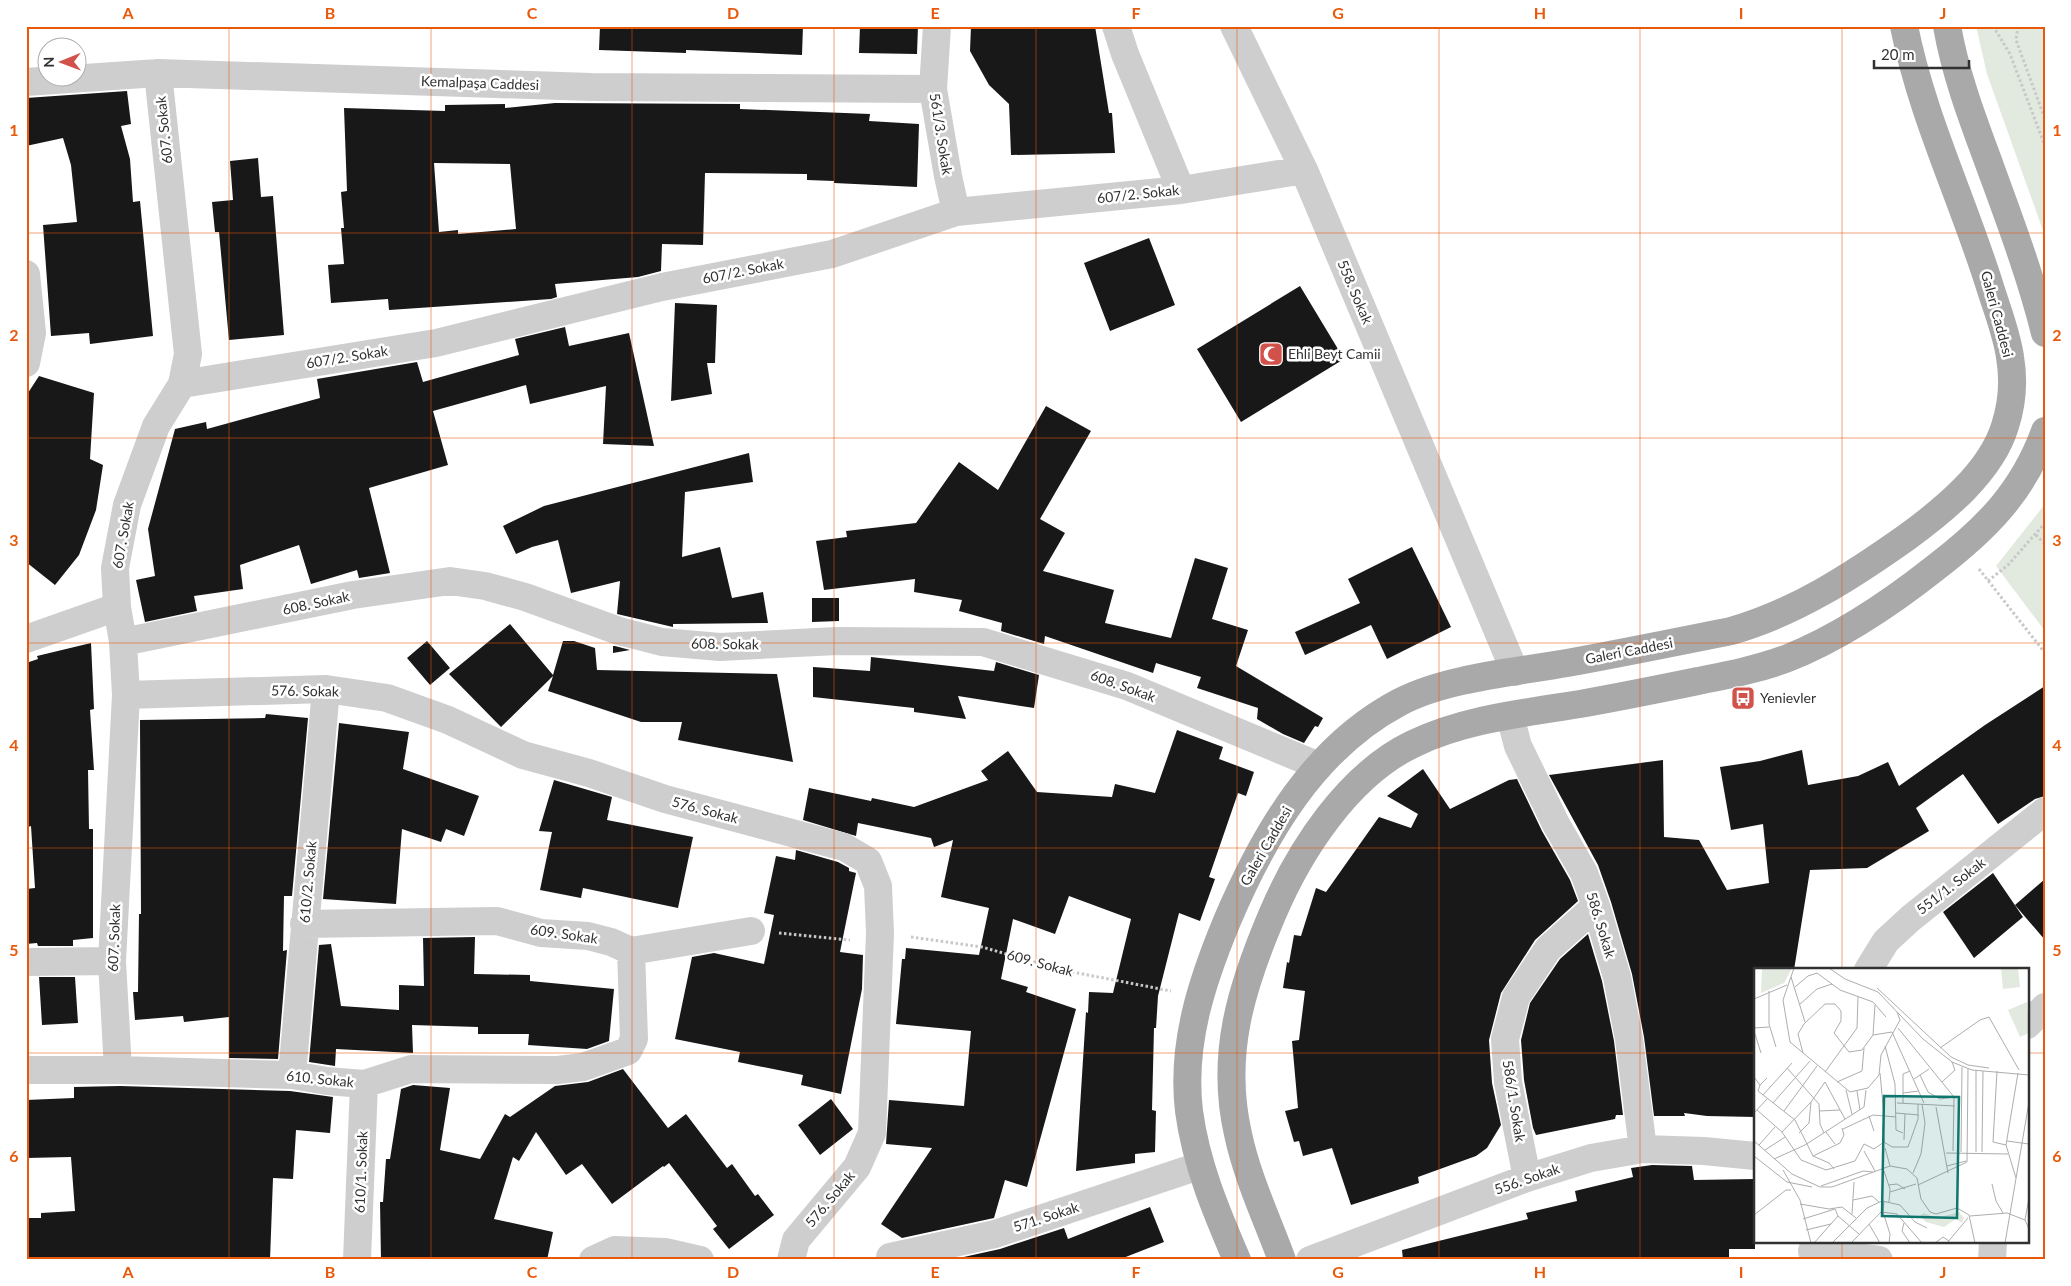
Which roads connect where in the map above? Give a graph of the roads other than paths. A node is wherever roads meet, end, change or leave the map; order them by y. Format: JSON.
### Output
{"nodes":[{"id":1,"x":937,"y":26,"type":"edge"},
{"id":2,"x":1116,"y":26,"type":"edge"},
{"id":3,"x":1234,"y":26,"type":"edge"},
{"id":4,"x":1904,"y":26,"type":"edge"},
{"id":5,"x":1947,"y":26,"type":"edge"},
{"id":6,"x":158,"y":73,"type":"junction"},
{"id":7,"x":26,"y":82,"type":"edge"},
{"id":8,"x":933,"y":89,"type":"junction"},
{"id":9,"x":1304,"y":170,"type":"junction"},
{"id":10,"x":1181,"y":190,"type":"junction"},
{"id":11,"x":956,"y":212,"type":"junction"},
{"id":12,"x":26,"y":274,"type":"edge"},
{"id":13,"x":2045,"y":333,"type":"edge"},
{"id":14,"x":26,"y":363,"type":"edge"},
{"id":15,"x":182,"y":384,"type":"junction"},
{"id":16,"x":2045,"y":430,"type":"edge"},
{"id":17,"x":117,"y":607,"type":"junction"},
{"id":18,"x":26,"y":639,"type":"edge"},
{"id":19,"x":123,"y":642,"type":"junction"},
{"id":20,"x":1515,"y":672,"type":"junction"},
{"id":21,"x":326,"y":689,"type":"junction"},
{"id":22,"x":126,"y":695,"type":"junction"},
{"id":23,"x":1510,"y":716,"type":"junction"},
{"id":24,"x":1319,"y":766,"type":"junction"},
{"id":25,"x":2045,"y":812,"type":"edge"},
{"id":26,"x":1596,"y":906,"type":"junction"},
{"id":27,"x":304,"y":924,"type":"junction"},
{"id":28,"x":751,"y":931,"type":"road end"},
{"id":29,"x":631,"y":951,"type":"junction"},
{"id":30,"x":112,"y":961,"type":"junction"},
{"id":31,"x":26,"y":962,"type":"edge"},
{"id":32,"x":1869,"y":968,"type":"edge"},
{"id":33,"x":2045,"y":1007,"type":"edge"},
{"id":34,"x":2028,"y":1024,"type":"edge"},
{"id":35,"x":26,"y":1070,"type":"edge"},
{"id":36,"x":118,"y":1070,"type":"junction"},
{"id":37,"x":292,"y":1075,"type":"junction"},
{"id":38,"x":364,"y":1084,"type":"junction"},
{"id":39,"x":1643,"y":1149,"type":"junction"},
{"id":40,"x":1754,"y":1156,"type":"edge"},
{"id":41,"x":1199,"y":1166,"type":"junction"},
{"id":42,"x":1527,"y":1178,"type":"junction"},
{"id":43,"x":1993,"y":1244,"type":"edge"},
{"id":44,"x":1812,"y":1251,"type":"edge"},
{"id":45,"x":890,"y":1257,"type":"dead end"},
{"id":46,"x":357,"y":1260,"type":"edge"},
{"id":47,"x":593,"y":1260,"type":"edge"},
{"id":48,"x":700,"y":1260,"type":"edge"},
{"id":49,"x":791,"y":1260,"type":"edge"},
{"id":50,"x":1236,"y":1260,"type":"edge"},
{"id":51,"x":1282,"y":1260,"type":"edge"},
{"id":52,"x":1310,"y":1260,"type":"edge"},
{"id":53,"x":1879,"y":1260,"type":"edge"},
{"id":54,"x":1992,"y":1260,"type":"edge"}],
"edges":[{"from":1,"to":8,"type":"street","name":"561/3. Sokak"},
{"from":2,"to":10,"type":"street"},
{"from":3,"to":9,"type":"street","name":"558. Sokak"},
{"from":4,"to":20,"type":"main road","name":"Galeri Caddesi"},
{"from":5,"to":13,"type":"main road"},
{"from":6,"to":7,"type":"street","name":"Kemalpaşa Caddesi"},
{"from":6,"to":8,"type":"street","name":"Kemalpaşa Caddesi"},
{"from":6,"to":15,"type":"street","name":"607. Sokak"},
{"from":8,"to":11,"type":"street","name":"561/3. Sokak"},
{"from":9,"to":10,"type":"street","name":"607/2. Sokak"},
{"from":9,"to":20,"type":"street","name":"558. Sokak"},
{"from":10,"to":11,"type":"street","name":"607/2. Sokak"},
{"from":11,"to":15,"type":"street","name":"607/2. Sokak"},
{"from":12,"to":14,"type":"street"},
{"from":15,"to":17,"type":"street","name":"607. Sokak"},
{"from":16,"to":23,"type":"main road"},
{"from":17,"to":18,"type":"street"},
{"from":17,"to":19,"type":"street","name":"607. Sokak"},
{"from":19,"to":22,"type":"street","name":"607. Sokak"},
{"from":19,"to":24,"type":"street","name":"608. Sokak"},
{"from":20,"to":24,"type":"main road","name":"Galeri Caddesi"},
{"from":21,"to":22,"type":"street","name":"576. Sokak"},
{"from":21,"to":27,"type":"street","name":"610/2. Sokak"},
{"from":21,"to":49,"type":"street","name":"576. Sokak"},
{"from":22,"to":30,"type":"street","name":"607. Sokak"},
{"from":23,"to":26,"type":"street","name":"586. Sokak"},
{"from":23,"to":51,"type":"main road"},
{"from":24,"to":41,"type":"main road","name":"Galeri Caddesi"},
{"from":25,"to":32,"type":"street","name":"551/1. Sokak"},
{"from":26,"to":39,"type":"street","name":"586. Sokak"},
{"from":26,"to":42,"type":"street","name":"586/1. Sokak"},
{"from":27,"to":29,"type":"street","name":"609. Sokak"},
{"from":27,"to":37,"type":"street","name":"610/2. Sokak"},
{"from":28,"to":29,"type":"street"},
{"from":29,"to":38,"type":"street","name":"610. Sokak"},
{"from":30,"to":31,"type":"street"},
{"from":30,"to":36,"type":"street","name":"607. Sokak"},
{"from":33,"to":34,"type":"street"},
{"from":35,"to":36,"type":"street","name":"610. Sokak"},
{"from":36,"to":37,"type":"street","name":"610. Sokak"},
{"from":37,"to":38,"type":"street","name":"610. Sokak"},
{"from":38,"to":46,"type":"street","name":"610/1. Sokak"},
{"from":39,"to":40,"type":"street","name":"556. Sokak"},
{"from":39,"to":42,"type":"street","name":"556. Sokak"},
{"from":41,"to":45,"type":"street","name":"571. Sokak"},
{"from":41,"to":50,"type":"main road","name":"Galeri Caddesi"},
{"from":42,"to":52,"type":"street","name":"556. Sokak"},
{"from":43,"to":54,"type":"street"},
{"from":44,"to":53,"type":"street"},
{"from":47,"to":48,"type":"street"}]}
